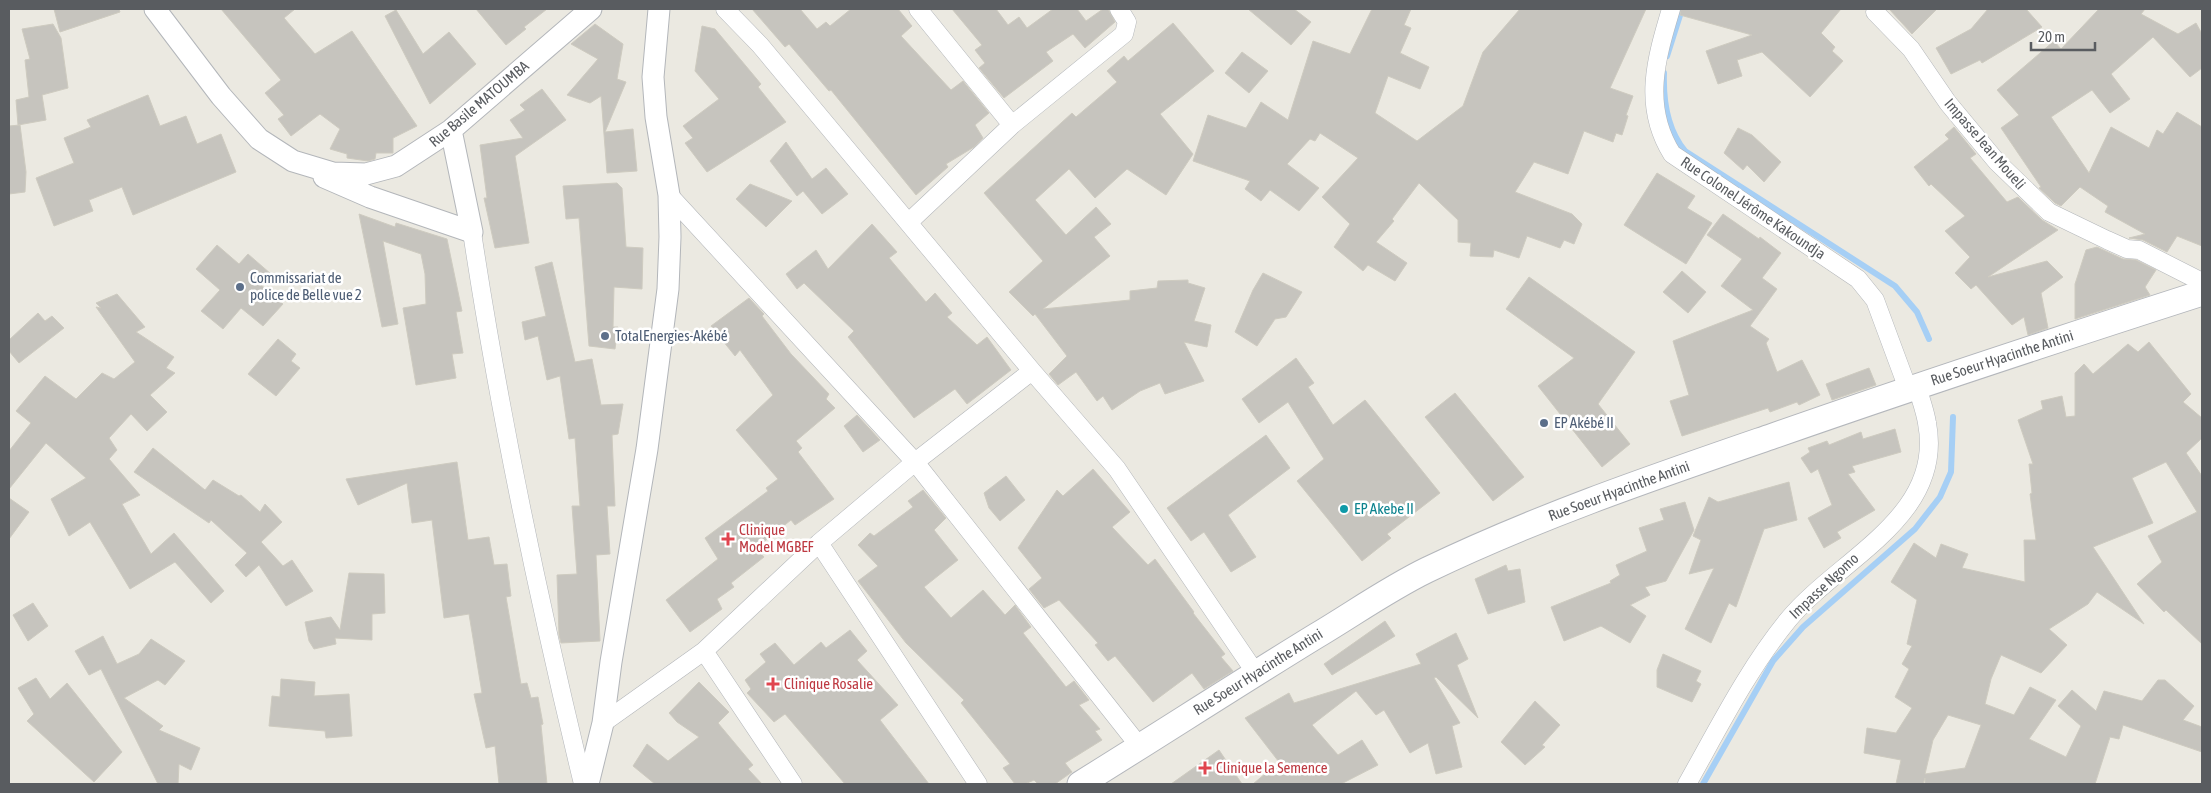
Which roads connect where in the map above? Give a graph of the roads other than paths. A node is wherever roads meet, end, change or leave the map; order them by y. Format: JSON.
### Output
{"nodes":[{"id":1,"x":155,"y":9,"type":"edge"},
{"id":2,"x":591,"y":9,"type":"edge"},
{"id":3,"x":659,"y":9,"type":"edge"},
{"id":4,"x":725,"y":9,"type":"edge"},
{"id":5,"x":918,"y":9,"type":"edge"},
{"id":6,"x":1119,"y":9,"type":"edge"},
{"id":7,"x":1671,"y":9,"type":"edge"},
{"id":8,"x":1875,"y":12,"type":"dead end"},
{"id":9,"x":1012,"y":125,"type":"junction"},
{"id":10,"x":451,"y":130,"type":"junction"},
{"id":11,"x":292,"y":161,"type":"junction"},
{"id":12,"x":669,"y":195,"type":"junction"},
{"id":13,"x":909,"y":222,"type":"junction"},
{"id":14,"x":472,"y":232,"type":"junction"},
{"id":15,"x":2202,"y":282,"type":"edge"},
{"id":16,"x":2202,"y":293,"type":"edge"},
{"id":17,"x":1032,"y":371,"type":"junction"},
{"id":18,"x":1912,"y":388,"type":"junction"},
{"id":19,"x":915,"y":462,"type":"junction"},
{"id":20,"x":819,"y":543,"type":"junction"},
{"id":21,"x":704,"y":651,"type":"junction"},
{"id":22,"x":1255,"y":672,"type":"junction"},
{"id":23,"x":603,"y":723,"type":"junction"},
{"id":24,"x":1140,"y":747,"type":"junction"},
{"id":25,"x":583,"y":784,"type":"edge"},
{"id":26,"x":588,"y":784,"type":"edge"},
{"id":27,"x":793,"y":784,"type":"edge"},
{"id":28,"x":978,"y":784,"type":"edge"},
{"id":29,"x":1080,"y":784,"type":"edge"},
{"id":30,"x":1687,"y":784,"type":"edge"}],
"edges":[{"from":1,"to":11,"type":"street","name":"Rue Basile MATOUMBA"},
{"from":2,"to":10,"type":"street","name":"Rue Basile MATOUMBA"},
{"from":3,"to":12,"type":"street"},
{"from":4,"to":13,"type":"street"},
{"from":5,"to":9,"type":"street"},
{"from":6,"to":9,"type":"street"},
{"from":7,"to":18,"type":"street","name":"Rue Colonel Jérôme Kakoundja"},
{"from":8,"to":15,"type":"street","name":"Impasse Jean Moueli"},
{"from":9,"to":13,"type":"street"},
{"from":10,"to":11,"type":"street","name":"Rue Basile MATOUMBA"},
{"from":10,"to":14,"type":"street"},
{"from":11,"to":14,"type":"street"},
{"from":12,"to":19,"type":"street"},
{"from":12,"to":23,"type":"street"},
{"from":13,"to":17,"type":"street"},
{"from":14,"to":25,"type":"street"},
{"from":16,"to":18,"type":"main road","name":"Rue Soeur Hyacinthe Antini"},
{"from":17,"to":19,"type":"street"},
{"from":17,"to":22,"type":"street"},
{"from":18,"to":22,"type":"main road","name":"Rue Soeur Hyacinthe Antini"},
{"from":18,"to":30,"type":"street","name":"Impasse Ngomo"},
{"from":19,"to":20,"type":"street"},
{"from":19,"to":24,"type":"street"},
{"from":20,"to":21,"type":"street"},
{"from":20,"to":28,"type":"street"},
{"from":21,"to":23,"type":"street"},
{"from":21,"to":27,"type":"street"},
{"from":22,"to":24,"type":"main road","name":"Rue Soeur Hyacinthe Antini"},
{"from":23,"to":26,"type":"street"},
{"from":24,"to":29,"type":"main road","name":"Rue Soeur Hyacinthe Antini"}]}
